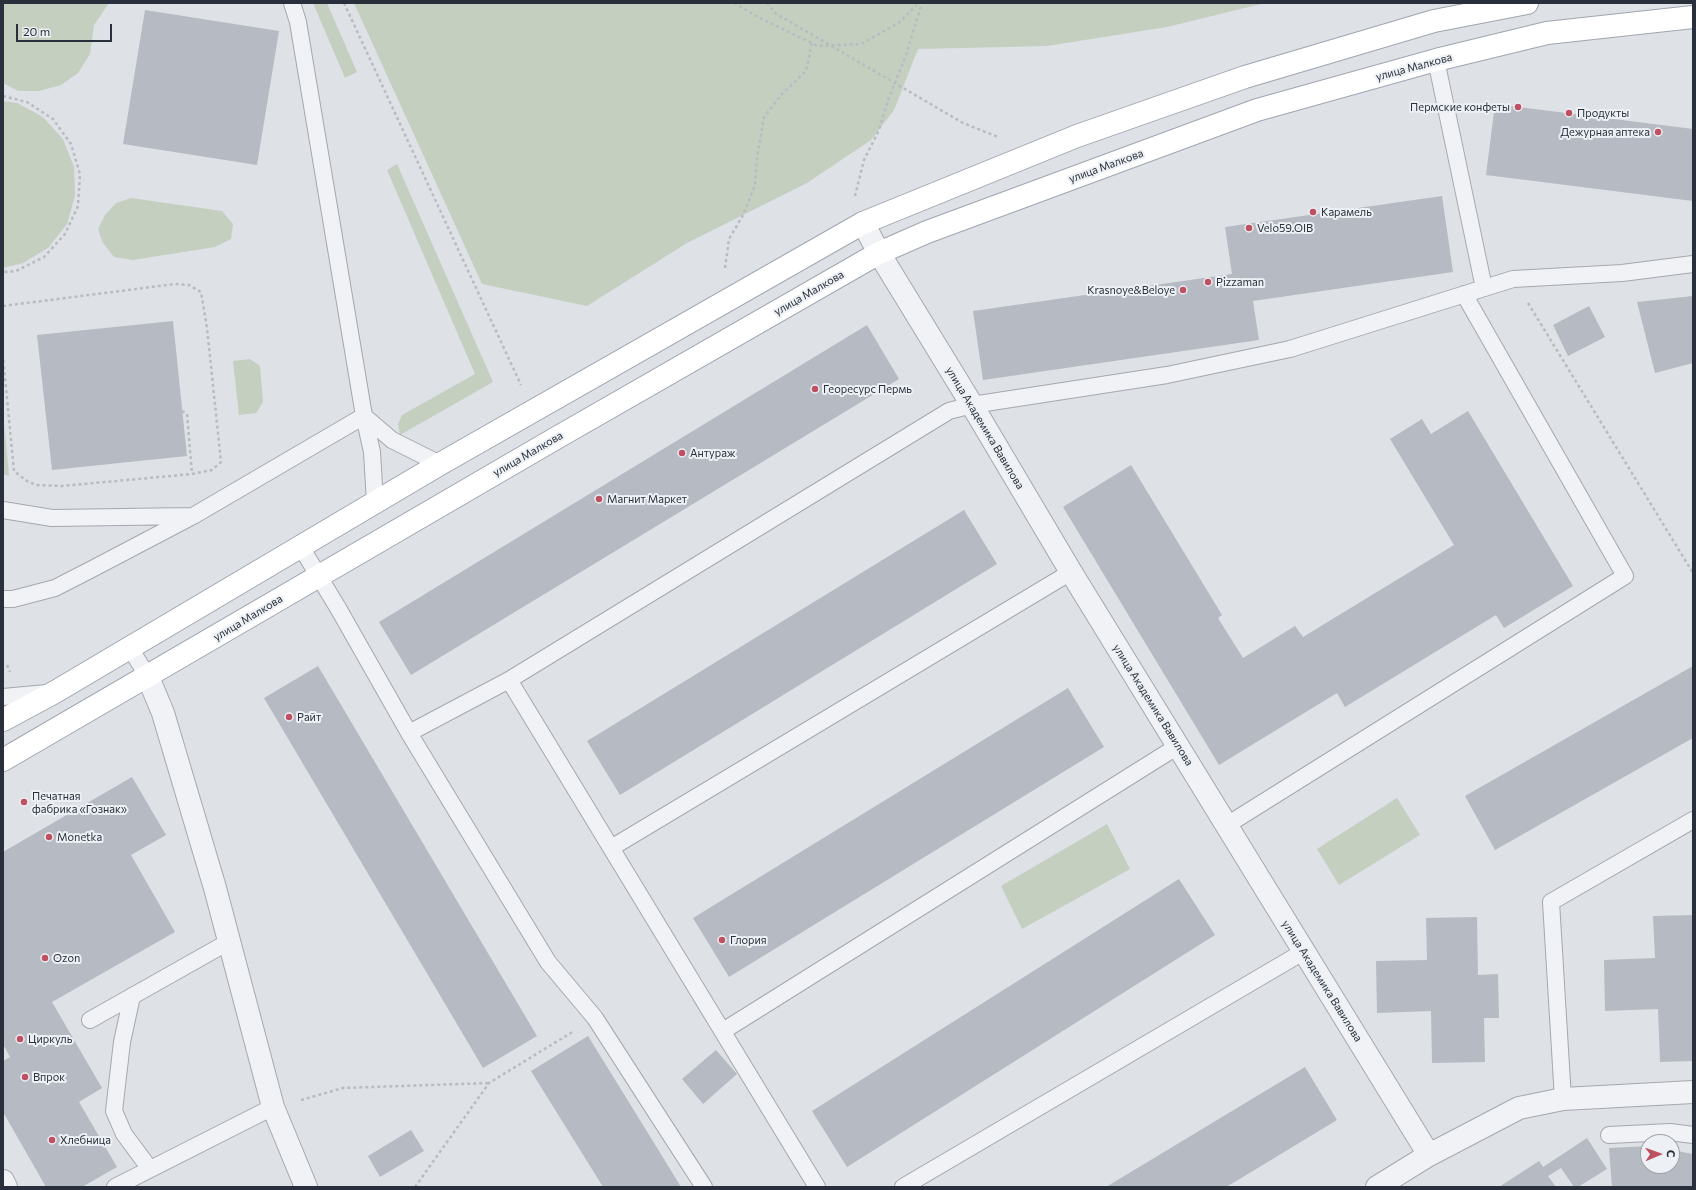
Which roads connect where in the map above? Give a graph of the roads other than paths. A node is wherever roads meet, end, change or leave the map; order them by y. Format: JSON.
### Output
{"nodes":[{"id":1,"x":292,"y":3,"type":"edge"},
{"id":2,"x":1527,"y":3,"type":"edge"},
{"id":3,"x":1693,"y":17,"type":"edge"},
{"id":4,"x":1436,"y":60,"type":"junction"},
{"id":5,"x":863,"y":223,"type":"junction"},
{"id":6,"x":879,"y":253,"type":"junction"},
{"id":7,"x":1693,"y":264,"type":"edge"},
{"id":8,"x":1484,"y":288,"type":"junction"},
{"id":9,"x":1464,"y":294,"type":"junction"},
{"id":10,"x":972,"y":405,"type":"junction"},
{"id":11,"x":364,"y":416,"type":"junction"},
{"id":12,"x":440,"y":464,"type":"junction"},
{"id":13,"x":375,"y":503,"type":"junction"},
{"id":14,"x":3,"y":510,"type":"edge"},
{"id":15,"x":193,"y":516,"type":"junction"},
{"id":16,"x":300,"y":547,"type":"junction"},
{"id":17,"x":1071,"y":572,"type":"junction"},
{"id":18,"x":319,"y":576,"type":"junction"},
{"id":19,"x":3,"y":599,"type":"edge"},
{"id":20,"x":130,"y":648,"type":"junction"},
{"id":21,"x":148,"y":677,"type":"junction"},
{"id":22,"x":509,"y":680,"type":"junction"},
{"id":23,"x":55,"y":692,"type":"junction"},
{"id":24,"x":3,"y":697,"type":"edge"},
{"id":25,"x":3,"y":720,"type":"edge"},
{"id":26,"x":409,"y":733,"type":"junction"},
{"id":27,"x":1178,"y":746,"type":"junction"},
{"id":28,"x":3,"y":760,"type":"edge"},
{"id":29,"x":1693,"y":820,"type":"edge"},
{"id":30,"x":1226,"y":825,"type":"junction"},
{"id":31,"x":612,"y":848,"type":"junction"},
{"id":32,"x":230,"y":940,"type":"junction"},
{"id":33,"x":1303,"y":952,"type":"junction"},
{"id":34,"x":132,"y":996,"type":"junction"},
{"id":35,"x":90,"y":1020,"type":"dead end"},
{"id":36,"x":723,"y":1031,"type":"junction"},
{"id":37,"x":1693,"y":1092,"type":"edge"},
{"id":38,"x":1563,"y":1099,"type":"junction"},
{"id":39,"x":273,"y":1107,"type":"junction"},
{"id":40,"x":1609,"y":1135,"type":"dead end"},
{"id":41,"x":1693,"y":1135,"type":"edge"},
{"id":42,"x":1429,"y":1155,"type":"junction"},
{"id":43,"x":150,"y":1169,"type":"junction"},
{"id":44,"x":3,"y":1181,"type":"edge"},
{"id":45,"x":6,"y":1187,"type":"edge"},
{"id":46,"x":115,"y":1187,"type":"edge"},
{"id":47,"x":306,"y":1187,"type":"edge"},
{"id":48,"x":704,"y":1187,"type":"edge"},
{"id":49,"x":817,"y":1187,"type":"edge"},
{"id":50,"x":903,"y":1187,"type":"edge"},
{"id":51,"x":1378,"y":1187,"type":"edge"}],
"edges":[{"from":1,"to":11,"type":"lane"},
{"from":2,"to":5,"type":"main road"},
{"from":3,"to":4,"type":"main road","name":"улица Малкова"},
{"from":4,"to":6,"type":"main road","name":"улица Малкова"},
{"from":4,"to":8,"type":"lane"},
{"from":5,"to":6,"type":"street","name":"улица Академика Вавилова"},
{"from":5,"to":12,"type":"main road"},
{"from":6,"to":10,"type":"street","name":"улица Академика Вавилова"},
{"from":6,"to":18,"type":"main road","name":"улица Малкова"},
{"from":7,"to":8,"type":"lane"},
{"from":8,"to":9,"type":"lane"},
{"from":9,"to":10,"type":"lane"},
{"from":9,"to":30,"type":"lane"},
{"from":10,"to":17,"type":"street","name":"улица Академика Вавилова"},
{"from":10,"to":22,"type":"lane"},
{"from":11,"to":12,"type":"lane"},
{"from":11,"to":13,"type":"lane"},
{"from":11,"to":15,"type":"lane"},
{"from":12,"to":13,"type":"main road"},
{"from":13,"to":16,"type":"main road"},
{"from":14,"to":15,"type":"lane"},
{"from":15,"to":19,"type":"lane"},
{"from":16,"to":18,"type":"lane"},
{"from":16,"to":20,"type":"main road"},
{"from":17,"to":27,"type":"street","name":"улица Академика Вавилова"},
{"from":17,"to":31,"type":"lane"},
{"from":18,"to":21,"type":"main road","name":"улица Малкова"},
{"from":18,"to":26,"type":"lane"},
{"from":20,"to":21,"type":"lane"},
{"from":20,"to":23,"type":"main road"},
{"from":21,"to":28,"type":"main road","name":"улица Малкова"},
{"from":21,"to":32,"type":"street"},
{"from":22,"to":26,"type":"lane"},
{"from":22,"to":31,"type":"lane"},
{"from":23,"to":24,"type":"lane"},
{"from":23,"to":25,"type":"main road"},
{"from":26,"to":48,"type":"lane"},
{"from":27,"to":30,"type":"street","name":"улица Академика Вавилова"},
{"from":27,"to":36,"type":"lane"},
{"from":29,"to":38,"type":"lane"},
{"from":30,"to":33,"type":"street","name":"улица Академика Вавилова"},
{"from":31,"to":36,"type":"lane"},
{"from":32,"to":34,"type":"lane"},
{"from":32,"to":39,"type":"street"},
{"from":33,"to":42,"type":"street","name":"улица Академика Вавилова"},
{"from":33,"to":50,"type":"lane"},
{"from":34,"to":35,"type":"lane"},
{"from":34,"to":43,"type":"lane"},
{"from":36,"to":49,"type":"lane"},
{"from":37,"to":38,"type":"street"},
{"from":38,"to":42,"type":"street"},
{"from":39,"to":43,"type":"lane"},
{"from":39,"to":47,"type":"street"},
{"from":40,"to":41,"type":"lane"},
{"from":42,"to":51,"type":"street"},
{"from":43,"to":46,"type":"lane"},
{"from":44,"to":45,"type":"street"}]}
